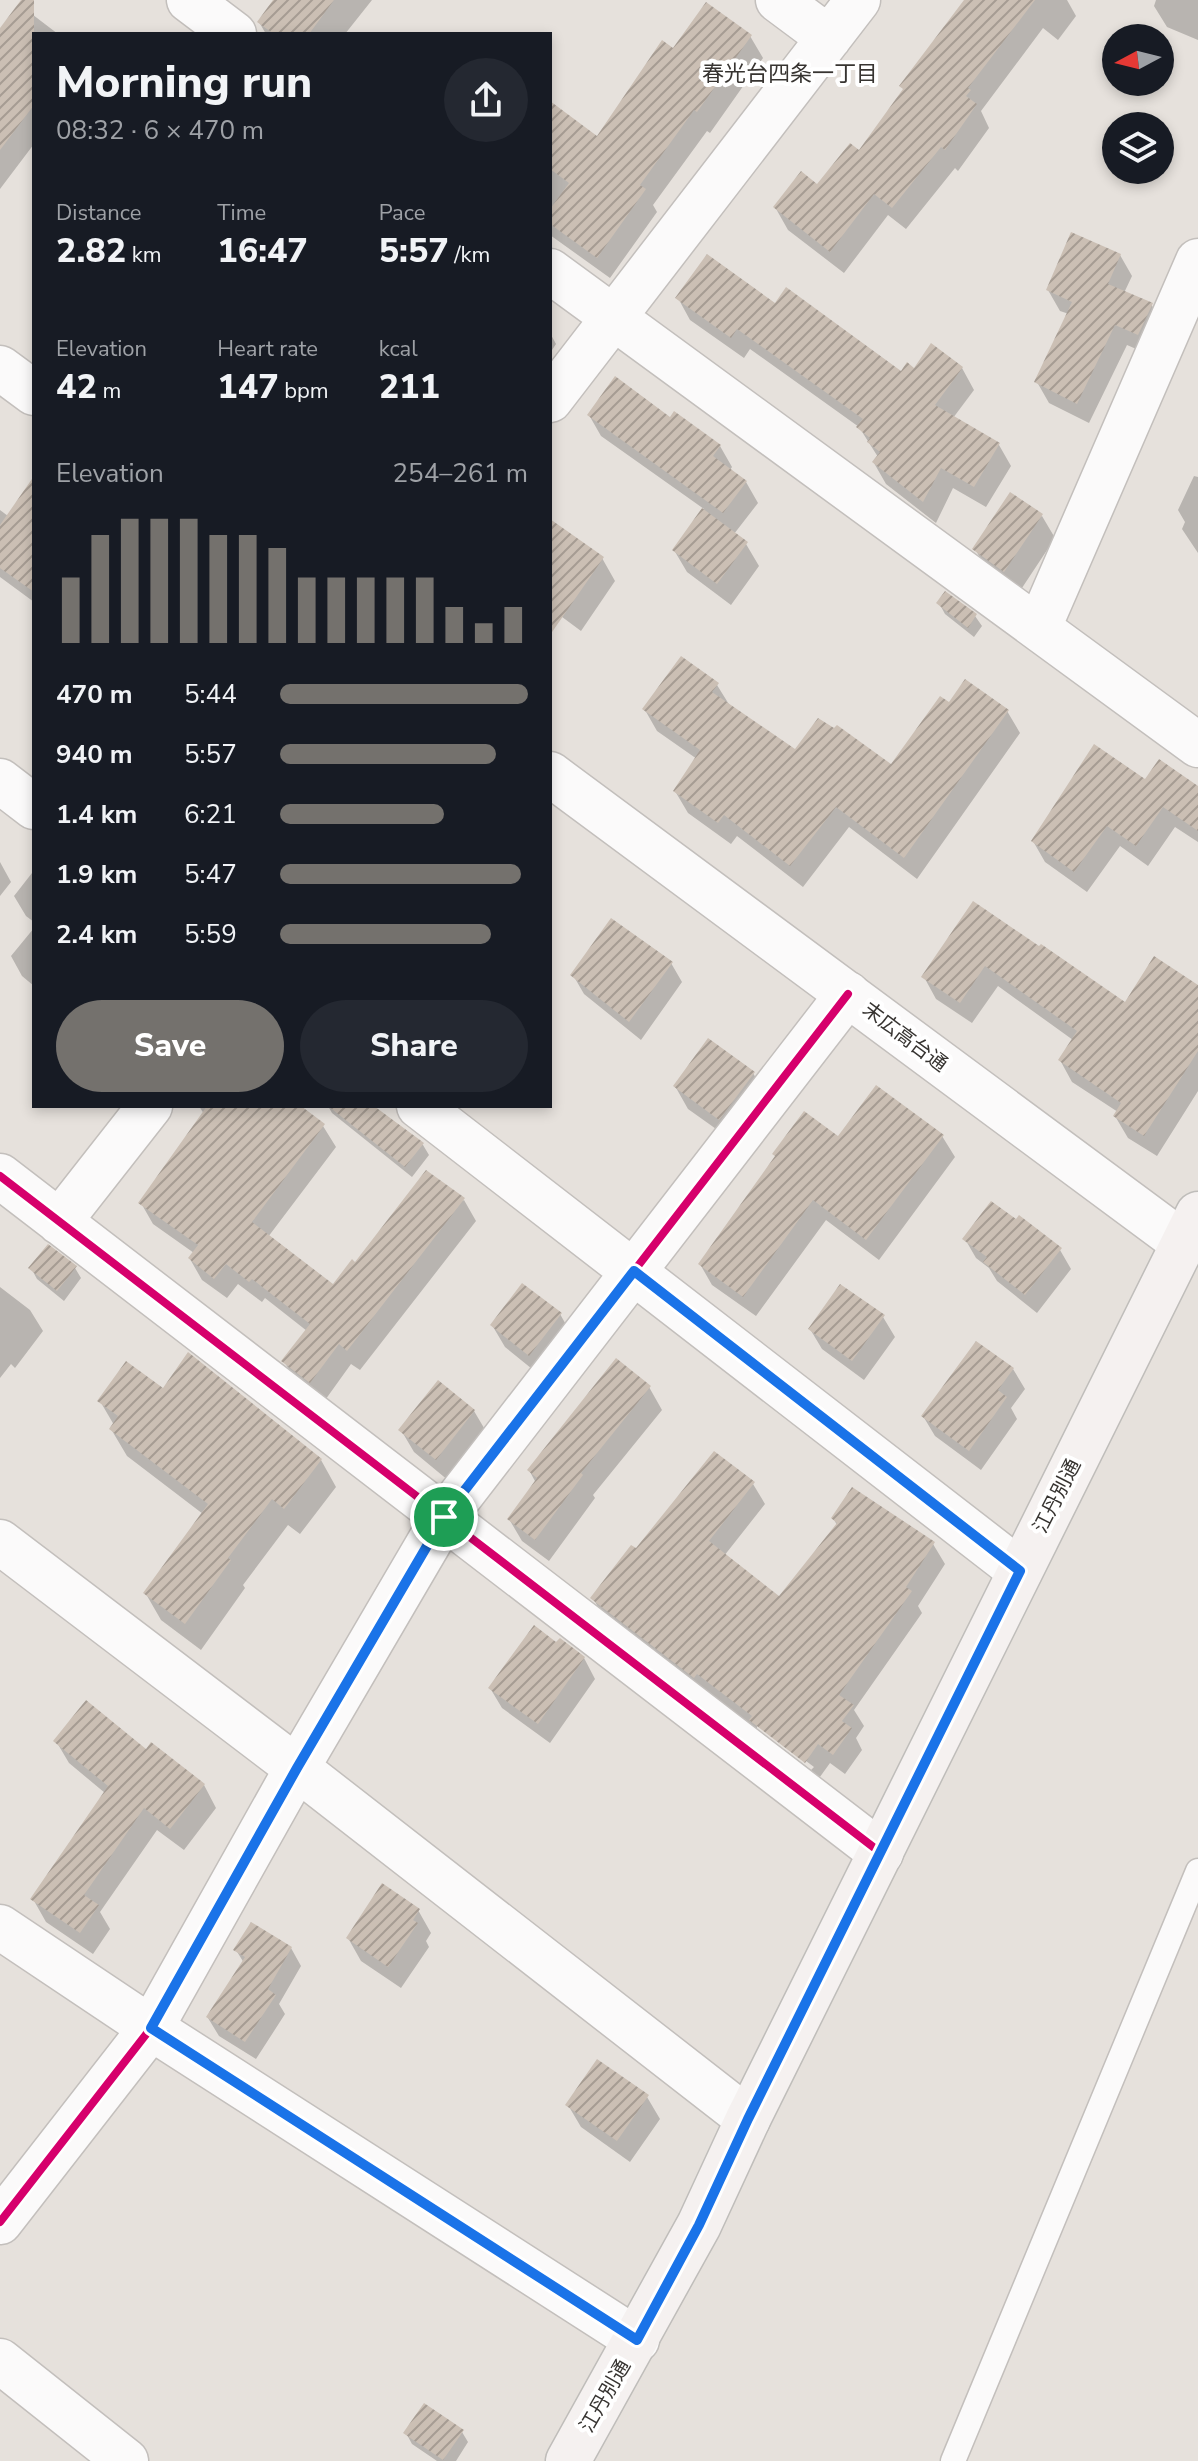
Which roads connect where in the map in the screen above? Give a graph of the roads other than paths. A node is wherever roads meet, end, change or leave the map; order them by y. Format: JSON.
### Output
{"nodes":[{"id":1,"x":189,"y":0,"type":"edge"},
{"id":2,"x":778,"y":0,"type":"edge"},
{"id":3,"x":858,"y":0,"type":"edge"},
{"id":4,"x":231,"y":32,"type":"edge"},
{"id":5,"x":829,"y":38,"type":"junction"},
{"id":6,"x":1198,"y":261,"type":"edge"},
{"id":7,"x":552,"y":273,"type":"edge"},
{"id":8,"x":613,"y":319,"type":"junction"},
{"id":9,"x":0,"y":368,"type":"edge"},
{"id":10,"x":32,"y":392,"type":"edge"},
{"id":11,"x":552,"y":397,"type":"edge"},
{"id":12,"x":1039,"y":627,"type":"junction"},
{"id":13,"x":1198,"y":745,"type":"edge"},
{"id":14,"x":552,"y":775,"type":"edge"},
{"id":15,"x":0,"y":781,"type":"edge"},
{"id":16,"x":32,"y":805,"type":"edge"},
{"id":17,"x":848,"y":994,"type":"junction"},
{"id":18,"x":148,"y":1108,"type":"edge"},
{"id":19,"x":422,"y":1108,"type":"edge"},
{"id":20,"x":0,"y":1176,"type":"edge"},
{"id":21,"x":59,"y":1222,"type":"junction"},
{"id":22,"x":1191,"y":1229,"type":"edge"},
{"id":23,"x":634,"y":1271,"type":"junction"},
{"id":24,"x":444,"y":1517,"type":"junction"},
{"id":25,"x":0,"y":1542,"type":"edge"},
{"id":26,"x":1020,"y":1571,"type":"junction"},
{"id":27,"x":297,"y":1768,"type":"junction"},
{"id":28,"x":881,"y":1853,"type":"junction"},
{"id":29,"x":1198,"y":1871,"type":"edge"},
{"id":30,"x":0,"y":1927,"type":"edge"},
{"id":31,"x":151,"y":2028,"type":"junction"},
{"id":32,"x":748,"y":2119,"type":"junction"},
{"id":33,"x":0,"y":2222,"type":"edge"},
{"id":34,"x":637,"y":2340,"type":"junction"},
{"id":35,"x":0,"y":2361,"type":"edge"},
{"id":36,"x":126,"y":2461,"type":"edge"},
{"id":37,"x":568,"y":2461,"type":"edge"},
{"id":38,"x":953,"y":2461,"type":"edge"}],
"edges":[{"from":1,"to":4,"type":"street"},
{"from":2,"to":5,"type":"street"},
{"from":3,"to":5,"type":"street"},
{"from":5,"to":8,"type":"street"},
{"from":6,"to":12,"type":"street"},
{"from":7,"to":8,"type":"street"},
{"from":8,"to":11,"type":"street"},
{"from":8,"to":12,"type":"street"},
{"from":9,"to":10,"type":"street"},
{"from":12,"to":13,"type":"street"},
{"from":14,"to":17,"type":"street","name":"末広高台通"},
{"from":15,"to":16,"type":"street"},
{"from":17,"to":22,"type":"street","name":"末広高台通"},
{"from":17,"to":23,"type":"street"},
{"from":18,"to":21,"type":"street"},
{"from":19,"to":23,"type":"street"},
{"from":20,"to":21,"type":"street"},
{"from":21,"to":24,"type":"street"},
{"from":22,"to":26,"type":"main road","name":"江丹別通"},
{"from":23,"to":24,"type":"street"},
{"from":23,"to":26,"type":"street"},
{"from":24,"to":27,"type":"street"},
{"from":24,"to":28,"type":"street"},
{"from":25,"to":27,"type":"street"},
{"from":26,"to":28,"type":"main road","name":"江丹別通"},
{"from":27,"to":31,"type":"street"},
{"from":27,"to":32,"type":"street"},
{"from":28,"to":32,"type":"main road","name":"江丹別通"},
{"from":29,"to":38,"type":"lane"},
{"from":30,"to":31,"type":"street"},
{"from":31,"to":33,"type":"street"},
{"from":31,"to":34,"type":"street"},
{"from":32,"to":34,"type":"main road","name":"江丹別通"},
{"from":34,"to":37,"type":"main road","name":"江丹別通"},
{"from":35,"to":36,"type":"street"}]}
